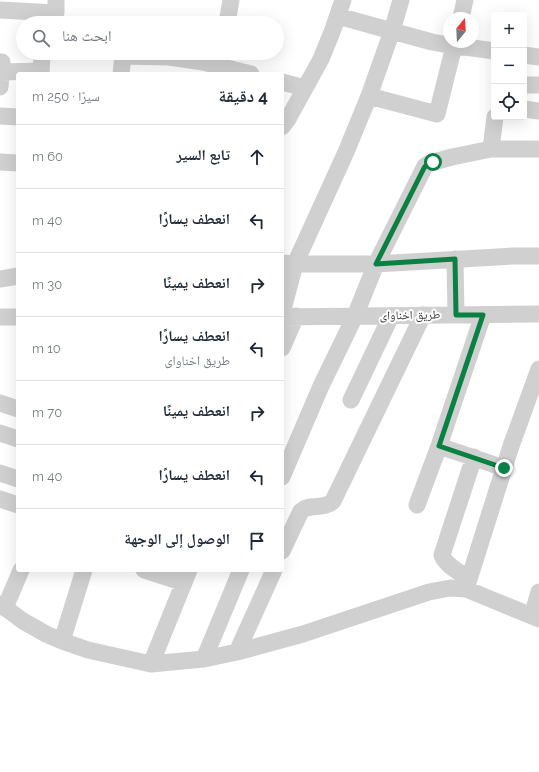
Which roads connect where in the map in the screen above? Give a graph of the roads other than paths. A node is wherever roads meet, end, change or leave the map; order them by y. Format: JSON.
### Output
{"nodes":[{"id":1,"x":231,"y":0,"type":"edge"},
{"id":2,"x":343,"y":0,"type":"edge"},
{"id":3,"x":465,"y":0,"type":"edge"},
{"id":4,"x":398,"y":1,"type":"edge"},
{"id":5,"x":0,"y":10,"type":"edge"},
{"id":6,"x":56,"y":12,"type":"edge"},
{"id":7,"x":462,"y":12,"type":"edge"},
{"id":8,"x":228,"y":16,"type":"edge"},
{"id":9,"x":338,"y":16,"type":"junction"},
{"id":10,"x":392,"y":31,"type":"junction"},
{"id":11,"x":443,"y":42,"type":"edge"},
{"id":12,"x":454,"y":48,"type":"edge"},
{"id":13,"x":473,"y":48,"type":"edge"},
{"id":14,"x":491,"y":51,"type":"edge"},
{"id":15,"x":527,"y":55,"type":"edge"},
{"id":16,"x":539,"y":57,"type":"edge"},
{"id":17,"x":42,"y":60,"type":"edge"},
{"id":18,"x":122,"y":60,"type":"edge"},
{"id":19,"x":190,"y":60,"type":"edge"},
{"id":20,"x":41,"y":72,"type":"edge"},
{"id":21,"x":121,"y":72,"type":"edge"},
{"id":22,"x":243,"y":72,"type":"edge"},
{"id":23,"x":16,"y":73,"type":"edge"},
{"id":24,"x":0,"y":74,"type":"edge"},
{"id":25,"x":284,"y":83,"type":"edge"},
{"id":26,"x":527,"y":85,"type":"edge"},
{"id":27,"x":539,"y":86,"type":"edge"},
{"id":28,"x":305,"y":88,"type":"junction"},
{"id":29,"x":369,"y":96,"type":"junction"},
{"id":30,"x":527,"y":109,"type":"edge"},
{"id":31,"x":539,"y":111,"type":"edge"},
{"id":32,"x":0,"y":116,"type":"edge"},
{"id":33,"x":16,"y":116,"type":"edge"},
{"id":34,"x":495,"y":120,"type":"edge"},
{"id":35,"x":284,"y":123,"type":"edge"},
{"id":36,"x":491,"y":149,"type":"junction"},
{"id":37,"x":539,"y":149,"type":"edge"},
{"id":38,"x":0,"y":162,"type":"edge"},
{"id":39,"x":16,"y":163,"type":"edge"},
{"id":40,"x":539,"y":256,"type":"edge"},
{"id":41,"x":455,"y":259,"type":"junction"},
{"id":42,"x":288,"y":263,"type":"edge"},
{"id":43,"x":376,"y":264,"type":"junction"},
{"id":44,"x":16,"y":276,"type":"edge"},
{"id":45,"x":0,"y":279,"type":"edge"},
{"id":46,"x":539,"y":314,"type":"edge"},
{"id":47,"x":287,"y":315,"type":"edge"},
{"id":48,"x":422,"y":315,"type":"junction"},
{"id":49,"x":456,"y":315,"type":"junction"},
{"id":50,"x":483,"y":315,"type":"junction"},
{"id":51,"x":354,"y":316,"type":"junction"},
{"id":52,"x":391,"y":316,"type":"junction"},
{"id":53,"x":0,"y":317,"type":"edge"},
{"id":54,"x":16,"y":317,"type":"edge"},
{"id":55,"x":284,"y":335,"type":"edge"},
{"id":56,"x":539,"y":369,"type":"edge"},
{"id":57,"x":351,"y":400,"type":"dead end"},
{"id":58,"x":0,"y":403,"type":"edge"},
{"id":59,"x":16,"y":408,"type":"edge"},
{"id":60,"x":0,"y":434,"type":"edge"},
{"id":61,"x":16,"y":438,"type":"edge"},
{"id":62,"x":439,"y":446,"type":"junction"},
{"id":63,"x":474,"y":457,"type":"junction"},
{"id":64,"x":504,"y":468,"type":"junction"},
{"id":65,"x":284,"y":472,"type":"edge"},
{"id":66,"x":0,"y":473,"type":"edge"},
{"id":67,"x":16,"y":478,"type":"edge"},
{"id":68,"x":0,"y":499,"type":"edge"},
{"id":69,"x":16,"y":504,"type":"edge"},
{"id":70,"x":417,"y":505,"type":"dead end"},
{"id":71,"x":284,"y":547,"type":"edge"},
{"id":72,"x":19,"y":572,"type":"edge"},
{"id":73,"x":83,"y":572,"type":"edge"},
{"id":74,"x":156,"y":572,"type":"edge"},
{"id":75,"x":240,"y":572,"type":"edge"},
{"id":76,"x":273,"y":572,"type":"edge"},
{"id":77,"x":186,"y":577,"type":"edge"},
{"id":78,"x":468,"y":584,"type":"junction"},
{"id":79,"x":539,"y":592,"type":"edge"},
{"id":80,"x":3,"y":606,"type":"edge"},
{"id":81,"x":535,"y":618,"type":"edge"},
{"id":82,"x":62,"y":641,"type":"junction"},
{"id":83,"x":237,"y":652,"type":"junction"},
{"id":84,"x":204,"y":659,"type":"junction"},
{"id":85,"x":150,"y":664,"type":"junction"}],
"edges":[{"from":1,"to":8,"type":"street"},
{"from":2,"to":9,"type":"street"},
{"from":3,"to":7,"type":"street"},
{"from":4,"to":10,"type":"street"},
{"from":5,"to":6,"type":"street"},
{"from":9,"to":10,"type":"street"},
{"from":9,"to":28,"type":"street"},
{"from":10,"to":11,"type":"street"},
{"from":10,"to":29,"type":"street"},
{"from":12,"to":29,"type":"street"},
{"from":13,"to":14,"type":"street"},
{"from":15,"to":16,"type":"street"},
{"from":17,"to":20,"type":"street"},
{"from":18,"to":21,"type":"street"},
{"from":19,"to":22,"type":"street"},
{"from":23,"to":24,"type":"street"},
{"from":25,"to":28,"type":"street"},
{"from":26,"to":27,"type":"street"},
{"from":28,"to":35,"type":"street"},
{"from":29,"to":42,"type":"street"},
{"from":30,"to":31,"type":"street"},
{"from":32,"to":33,"type":"street"},
{"from":34,"to":36,"type":"street"},
{"from":36,"to":37,"type":"street"},
{"from":36,"to":43,"type":"street"},
{"from":38,"to":39,"type":"street"},
{"from":40,"to":41,"type":"street"},
{"from":41,"to":43,"type":"street"},
{"from":41,"to":49,"type":"street"},
{"from":42,"to":43,"type":"street"},
{"from":42,"to":47,"type":"street"},
{"from":43,"to":51,"type":"street"},
{"from":44,"to":45,"type":"street"},
{"from":46,"to":50,"type":"street","name":"طريق اخناواى"},
{"from":47,"to":51,"type":"street","name":"طريق اخناواى"},
{"from":47,"to":55,"type":"street"},
{"from":48,"to":49,"type":"street","name":"طريق اخناواى"},
{"from":48,"to":52,"type":"street","name":"طريق اخناواى"},
{"from":48,"to":71,"type":"street"},
{"from":49,"to":50,"type":"street","name":"طريق اخناواى"},
{"from":50,"to":62,"type":"street"},
{"from":51,"to":52,"type":"street","name":"طريق اخناواى"},
{"from":51,"to":65,"type":"street"},
{"from":52,"to":57,"type":"street"},
{"from":53,"to":54,"type":"street"},
{"from":56,"to":64,"type":"street"},
{"from":58,"to":59,"type":"street"},
{"from":60,"to":61,"type":"street"},
{"from":62,"to":63,"type":"street"},
{"from":62,"to":70,"type":"street"},
{"from":63,"to":64,"type":"street"},
{"from":63,"to":78,"type":"street"},
{"from":64,"to":78,"type":"street"},
{"from":66,"to":67,"type":"street"},
{"from":68,"to":69,"type":"street"},
{"from":72,"to":80,"type":"street"},
{"from":73,"to":82,"type":"street"},
{"from":74,"to":77,"type":"street"},
{"from":75,"to":84,"type":"street"},
{"from":76,"to":83,"type":"street"},
{"from":77,"to":85,"type":"street"},
{"from":78,"to":81,"type":"street"},
{"from":78,"to":83,"type":"street"},
{"from":79,"to":81,"type":"street"},
{"from":80,"to":82,"type":"street"},
{"from":82,"to":85,"type":"street"},
{"from":83,"to":84,"type":"street"},
{"from":84,"to":85,"type":"street"}]}
